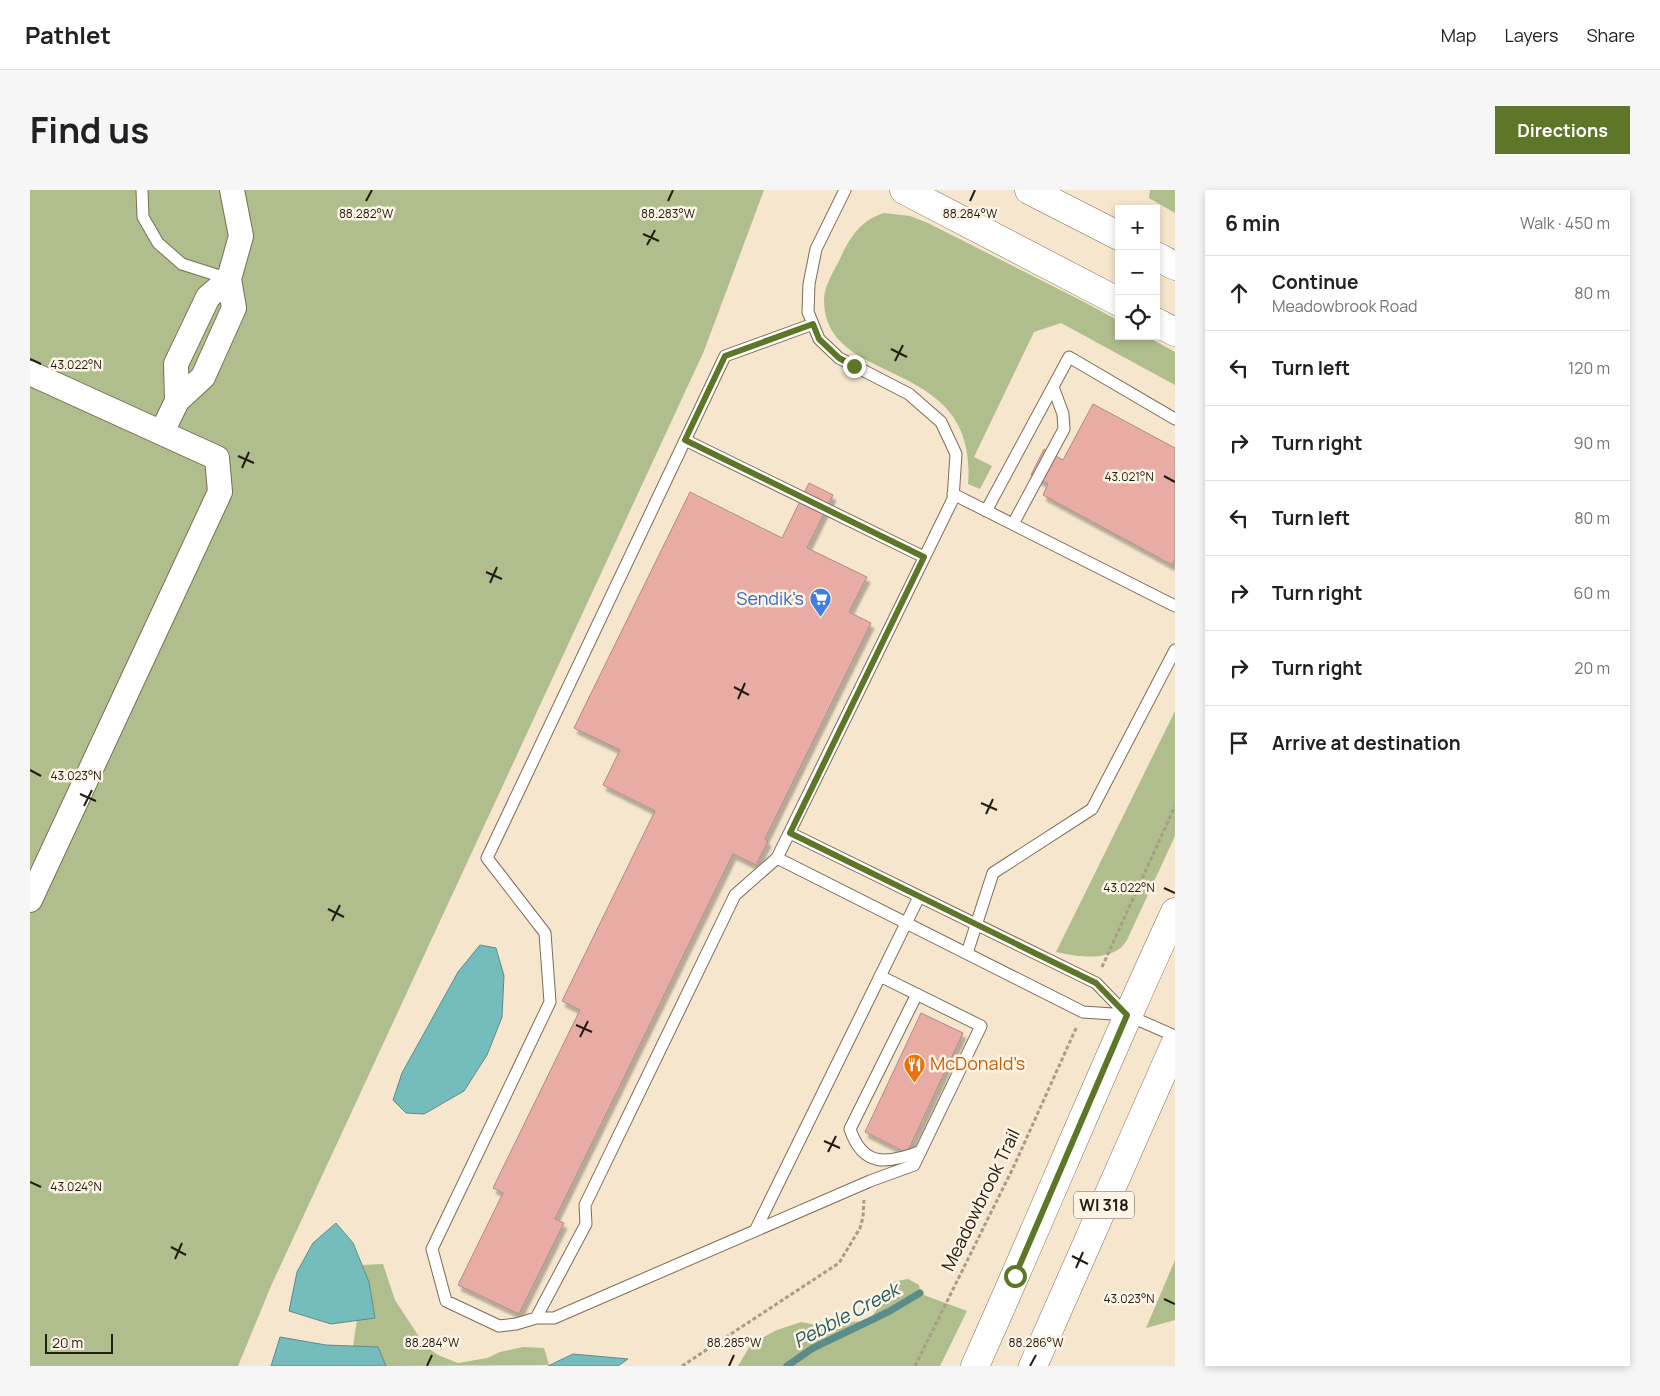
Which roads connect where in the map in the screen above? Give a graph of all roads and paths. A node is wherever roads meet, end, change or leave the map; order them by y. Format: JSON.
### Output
{"nodes":[{"id":1,"x":142,"y":190,"type":"edge"},
{"id":2,"x":232,"y":190,"type":"edge"},
{"id":3,"x":845,"y":190,"type":"edge"},
{"id":4,"x":904,"y":190,"type":"edge"},
{"id":5,"x":1029,"y":190,"type":"edge"},
{"id":6,"x":1115,"y":234,"type":"edge"},
{"id":7,"x":1160,"y":258,"type":"edge"},
{"id":8,"x":1175,"y":266,"type":"edge"},
{"id":9,"x":228,"y":278,"type":"junction"},
{"id":10,"x":1115,"y":300,"type":"edge"},
{"id":11,"x":199,"y":315,"type":"junction"},
{"id":12,"x":813,"y":324,"type":"junction"},
{"id":13,"x":1160,"y":324,"type":"edge"},
{"id":14,"x":225,"y":327,"type":"junction"},
{"id":15,"x":1175,"y":332,"type":"edge"},
{"id":16,"x":30,"y":373,"type":"edge"},
{"id":17,"x":1053,"y":387,"type":"junction"},
{"id":18,"x":177,"y":401,"type":"junction"},
{"id":19,"x":1175,"y":419,"type":"edge"},
{"id":20,"x":162,"y":432,"type":"junction"},
{"id":21,"x":685,"y":440,"type":"junction"},
{"id":22,"x":953,"y":494,"type":"junction"},
{"id":23,"x":986,"y":511,"type":"junction"},
{"id":24,"x":1013,"y":524,"type":"junction"},
{"id":25,"x":924,"y":557,"type":"junction"},
{"id":26,"x":1175,"y":606,"type":"edge"},
{"id":27,"x":1175,"y":650,"type":"edge"},
{"id":28,"x":1175,"y":806,"type":"edge"},
{"id":29,"x":790,"y":833,"type":"junction"},
{"id":30,"x":777,"y":858,"type":"junction"},
{"id":31,"x":919,"y":897,"type":"junction"},
{"id":32,"x":30,"y":900,"type":"edge"},
{"id":33,"x":1175,"y":912,"type":"edge"},
{"id":34,"x":906,"y":923,"type":"junction"},
{"id":35,"x":976,"y":925,"type":"junction"},
{"id":36,"x":1109,"y":950,"type":"dead end"},
{"id":37,"x":967,"y":953,"type":"junction"},
{"id":38,"x":880,"y":976,"type":"junction"},
{"id":39,"x":916,"y":994,"type":"junction"},
{"id":40,"x":1127,"y":1015,"type":"junction"},
{"id":41,"x":1175,"y":1036,"type":"edge"},
{"id":42,"x":1069,"y":1044,"type":"dead end"},
{"id":43,"x":1175,"y":1044,"type":"edge"},
{"id":44,"x":921,"y":1151,"type":"junction"},
{"id":45,"x":865,"y":1183,"type":"junction"},
{"id":46,"x":755,"y":1231,"type":"junction"},
{"id":47,"x":536,"y":1318,"type":"junction"},
{"id":48,"x":682,"y":1366,"type":"edge"},
{"id":49,"x":915,"y":1366,"type":"edge"},
{"id":50,"x":974,"y":1366,"type":"edge"},
{"id":51,"x":1033,"y":1366,"type":"edge"}],
"edges":[{"from":1,"to":9,"type":"lane"},
{"from":2,"to":9,"type":"street"},
{"from":3,"to":12,"type":"lane"},
{"from":4,"to":10,"type":"main road"},
{"from":5,"to":6,"type":"main road"},
{"from":7,"to":8,"type":"main road"},
{"from":9,"to":11,"type":"street"},
{"from":9,"to":14,"type":"street"},
{"from":11,"to":14,"type":"street"},
{"from":11,"to":18,"type":"street"},
{"from":12,"to":21,"type":"lane"},
{"from":12,"to":22,"type":"lane"},
{"from":13,"to":15,"type":"main road"},
{"from":14,"to":18,"type":"street"},
{"from":16,"to":20,"type":"street"},
{"from":17,"to":19,"type":"lane"},
{"from":17,"to":23,"type":"lane"},
{"from":17,"to":24,"type":"lane"},
{"from":18,"to":20,"type":"street"},
{"from":20,"to":32,"type":"street"},
{"from":21,"to":25,"type":"lane"},
{"from":21,"to":47,"type":"lane"},
{"from":22,"to":23,"type":"lane"},
{"from":22,"to":25,"type":"lane"},
{"from":23,"to":24,"type":"lane"},
{"from":24,"to":26,"type":"lane"},
{"from":25,"to":29,"type":"lane"},
{"from":27,"to":35,"type":"lane"},
{"from":28,"to":36,"type":"path"},
{"from":29,"to":30,"type":"lane"},
{"from":29,"to":31,"type":"lane"},
{"from":30,"to":34,"type":"lane"},
{"from":30,"to":47,"type":"lane"},
{"from":31,"to":34,"type":"lane"},
{"from":31,"to":35,"type":"lane"},
{"from":33,"to":40,"type":"main road","number":"WI 318"},
{"from":34,"to":37,"type":"lane"},
{"from":34,"to":38,"type":"lane"},
{"from":35,"to":37,"type":"lane"},
{"from":35,"to":40,"type":"lane"},
{"from":37,"to":40,"type":"lane"},
{"from":38,"to":39,"type":"lane"},
{"from":38,"to":46,"type":"lane"},
{"from":39,"to":44,"type":"lane"},
{"from":39,"to":44,"type":"lane"},
{"from":40,"to":41,"type":"lane"},
{"from":40,"to":50,"type":"main road","number":"WI 318"},
{"from":42,"to":49,"type":"path","name":"Meadowbrook Trail"},
{"from":43,"to":51,"type":"main road","number":"WI 318"},
{"from":44,"to":45,"type":"lane"},
{"from":45,"to":46,"type":"lane"},
{"from":45,"to":48,"type":"path"},
{"from":46,"to":47,"type":"lane"}]}
